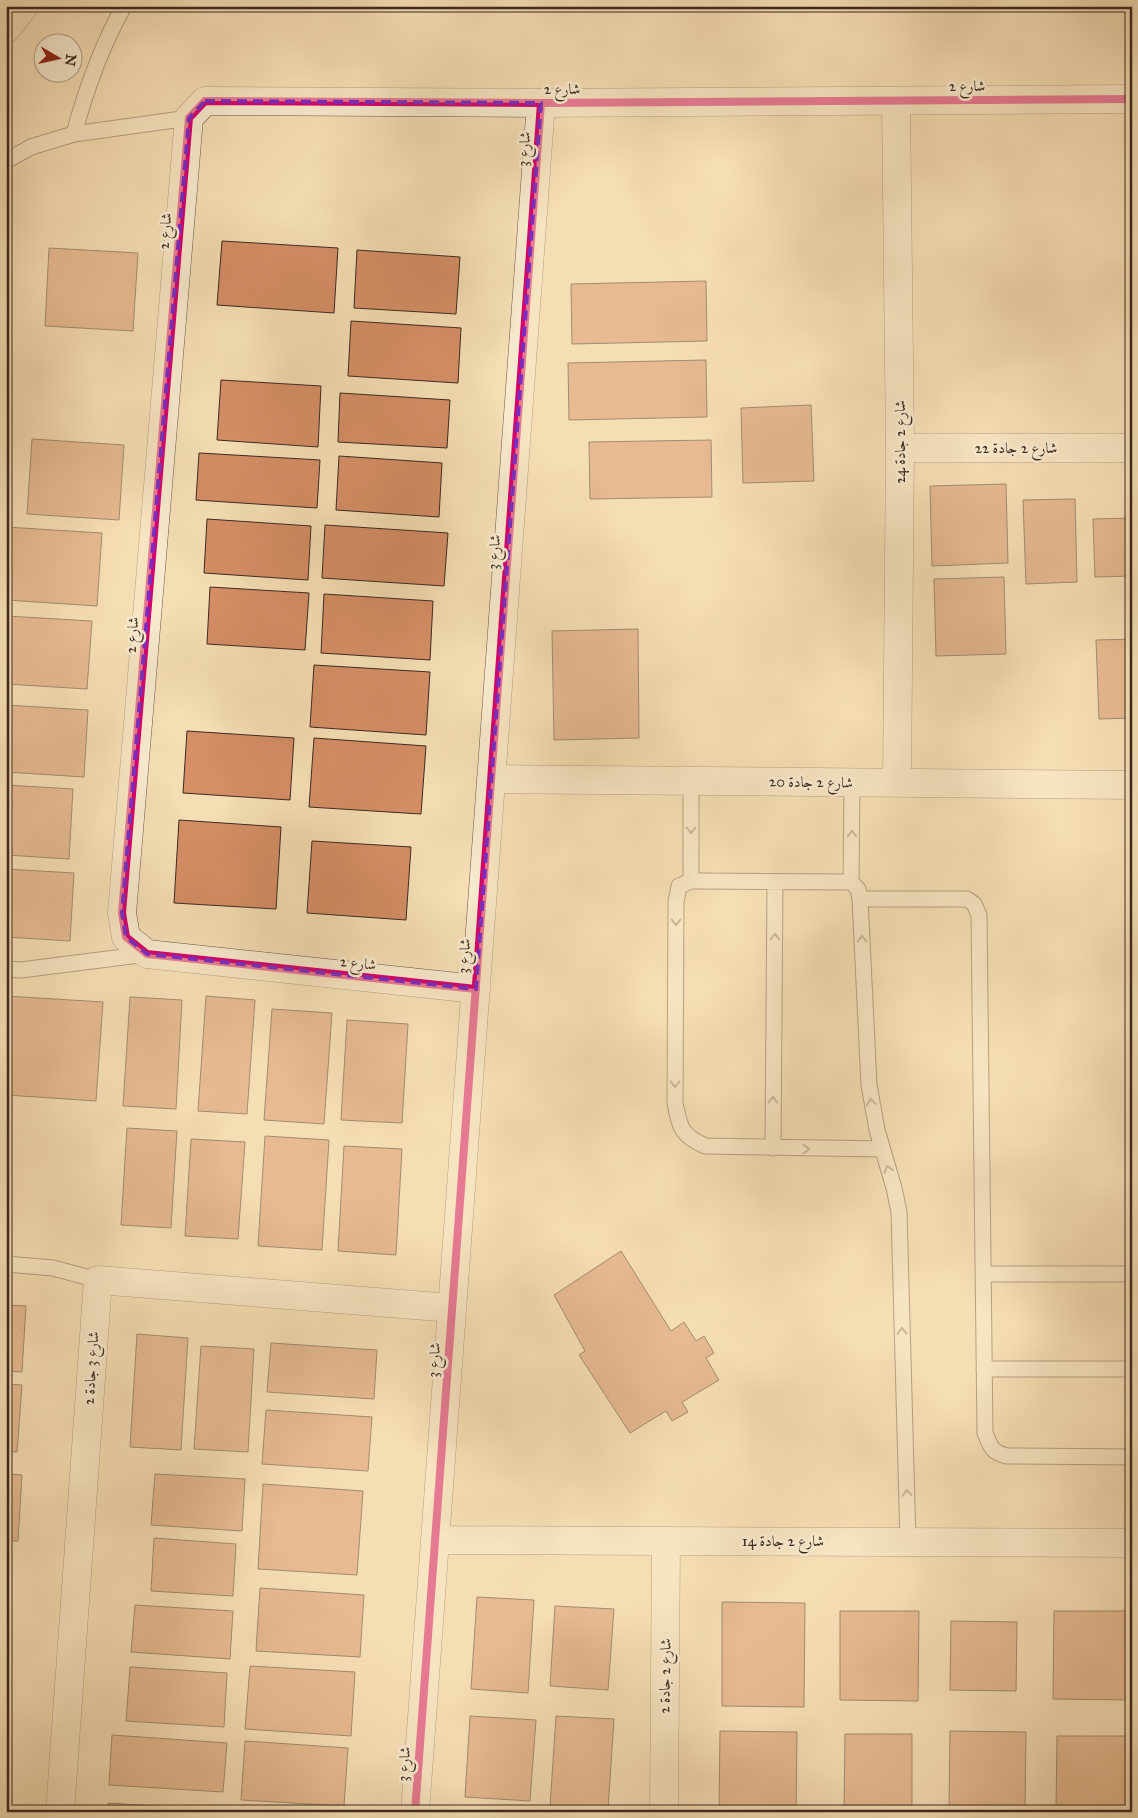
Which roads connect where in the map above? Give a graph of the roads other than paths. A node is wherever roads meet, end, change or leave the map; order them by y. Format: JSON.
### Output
{"nodes":[{"id":1,"x":24,"y":6,"type":"edge"},
{"id":2,"x":124,"y":6,"type":"edge"},
{"id":3,"x":6,"y":29,"type":"edge"},
{"id":4,"x":1132,"y":99,"type":"edge"},
{"id":5,"x":896,"y":101,"type":"junction"},
{"id":6,"x":541,"y":103,"type":"junction"},
{"id":7,"x":189,"y":118,"type":"junction"},
{"id":8,"x":74,"y":134,"type":"junction"},
{"id":9,"x":6,"y":161,"type":"edge"},
{"id":10,"x":900,"y":448,"type":"junction"},
{"id":11,"x":1132,"y":448,"type":"edge"},
{"id":12,"x":491,"y":779,"type":"junction"},
{"id":13,"x":690,"y":781,"type":"junction"},
{"id":14,"x":852,"y":782,"type":"junction"},
{"id":15,"x":896,"y":783,"type":"junction"},
{"id":16,"x":1132,"y":784,"type":"edge"},
{"id":17,"x":691,"y":881,"type":"junction"},
{"id":18,"x":775,"y":882,"type":"junction"},
{"id":19,"x":851,"y":882,"type":"junction"},
{"id":20,"x":860,"y":899,"type":"junction"},
{"id":21,"x":147,"y":954,"type":"junction"},
{"id":22,"x":6,"y":968,"type":"edge"},
{"id":23,"x":476,"y":990,"type":"junction"},
{"id":24,"x":772,"y":1148,"type":"junction"},
{"id":25,"x":882,"y":1149,"type":"junction"},
{"id":26,"x":6,"y":1264,"type":"edge"},
{"id":27,"x":983,"y":1274,"type":"junction"},
{"id":28,"x":1132,"y":1274,"type":"edge"},
{"id":29,"x":98,"y":1280,"type":"junction"},
{"id":30,"x":452,"y":1308,"type":"junction"},
{"id":31,"x":984,"y":1369,"type":"junction"},
{"id":32,"x":1132,"y":1369,"type":"edge"},
{"id":33,"x":1132,"y":1457,"type":"edge"},
{"id":34,"x":435,"y":1540,"type":"junction"},
{"id":35,"x":666,"y":1541,"type":"junction"},
{"id":36,"x":908,"y":1542,"type":"junction"},
{"id":37,"x":1132,"y":1543,"type":"edge"},
{"id":38,"x":60,"y":1812,"type":"edge"},
{"id":39,"x":414,"y":1812,"type":"edge"},
{"id":40,"x":664,"y":1812,"type":"edge"}],
"edges":[{"from":1,"to":3,"type":"highway"},
{"from":2,"to":8,"type":"lane"},
{"from":4,"to":5,"type":"street","name":"شارع 2"},
{"from":5,"to":6,"type":"street","name":"شارع 2"},
{"from":5,"to":10,"type":"street","name":"شارع 2 جادة 24"},
{"from":6,"to":7,"type":"street","name":"شارع 2"},
{"from":6,"to":12,"type":"street","name":"شارع 3"},
{"from":7,"to":8,"type":"lane"},
{"from":7,"to":21,"type":"street","name":"شارع 2"},
{"from":8,"to":9,"type":"lane"},
{"from":10,"to":11,"type":"street","name":"شارع 2 جادة 22"},
{"from":10,"to":15,"type":"street","name":"شارع 2 جادة 24"},
{"from":12,"to":13,"type":"street","name":"شارع 2 جادة 20"},
{"from":12,"to":23,"type":"street","name":"شارع 3"},
{"from":13,"to":14,"type":"street","name":"شارع 2 جادة 20"},
{"from":13,"to":17,"type":"lane","one_way":true},
{"from":14,"to":15,"type":"street","name":"شارع 2 جادة 20"},
{"from":19,"to":14,"type":"lane","one_way":true},
{"from":15,"to":16,"type":"street","name":"شارع 2 جادة 20"},
{"from":17,"to":18,"type":"lane"},
{"from":17,"to":24,"type":"lane","one_way":true},
{"from":18,"to":19,"type":"lane"},
{"from":24,"to":18,"type":"lane","one_way":true},
{"from":19,"to":20,"type":"lane"},
{"from":25,"to":20,"type":"lane","one_way":true},
{"from":20,"to":27,"type":"lane"},
{"from":21,"to":22,"type":"lane"},
{"from":21,"to":23,"type":"street","name":"شارع 2"},
{"from":23,"to":30,"type":"street","name":"شارع 3"},
{"from":24,"to":25,"type":"lane","one_way":true},
{"from":36,"to":25,"type":"lane","one_way":true},
{"from":26,"to":29,"type":"lane"},
{"from":27,"to":28,"type":"lane"},
{"from":27,"to":31,"type":"lane"},
{"from":29,"to":30,"type":"street"},
{"from":29,"to":38,"type":"street","name":"شارع 3 جادة 2"},
{"from":30,"to":34,"type":"street","name":"شارع 3"},
{"from":31,"to":32,"type":"lane"},
{"from":31,"to":33,"type":"lane"},
{"from":34,"to":35,"type":"street","name":"شارع 2 جادة 14"},
{"from":34,"to":39,"type":"street","name":"شارع 3"},
{"from":35,"to":36,"type":"street","name":"شارع 2 جادة 14"},
{"from":35,"to":40,"type":"street","name":"شارع 2 جادة 2"},
{"from":36,"to":37,"type":"street","name":"شارع 2 جادة 14"}]}
